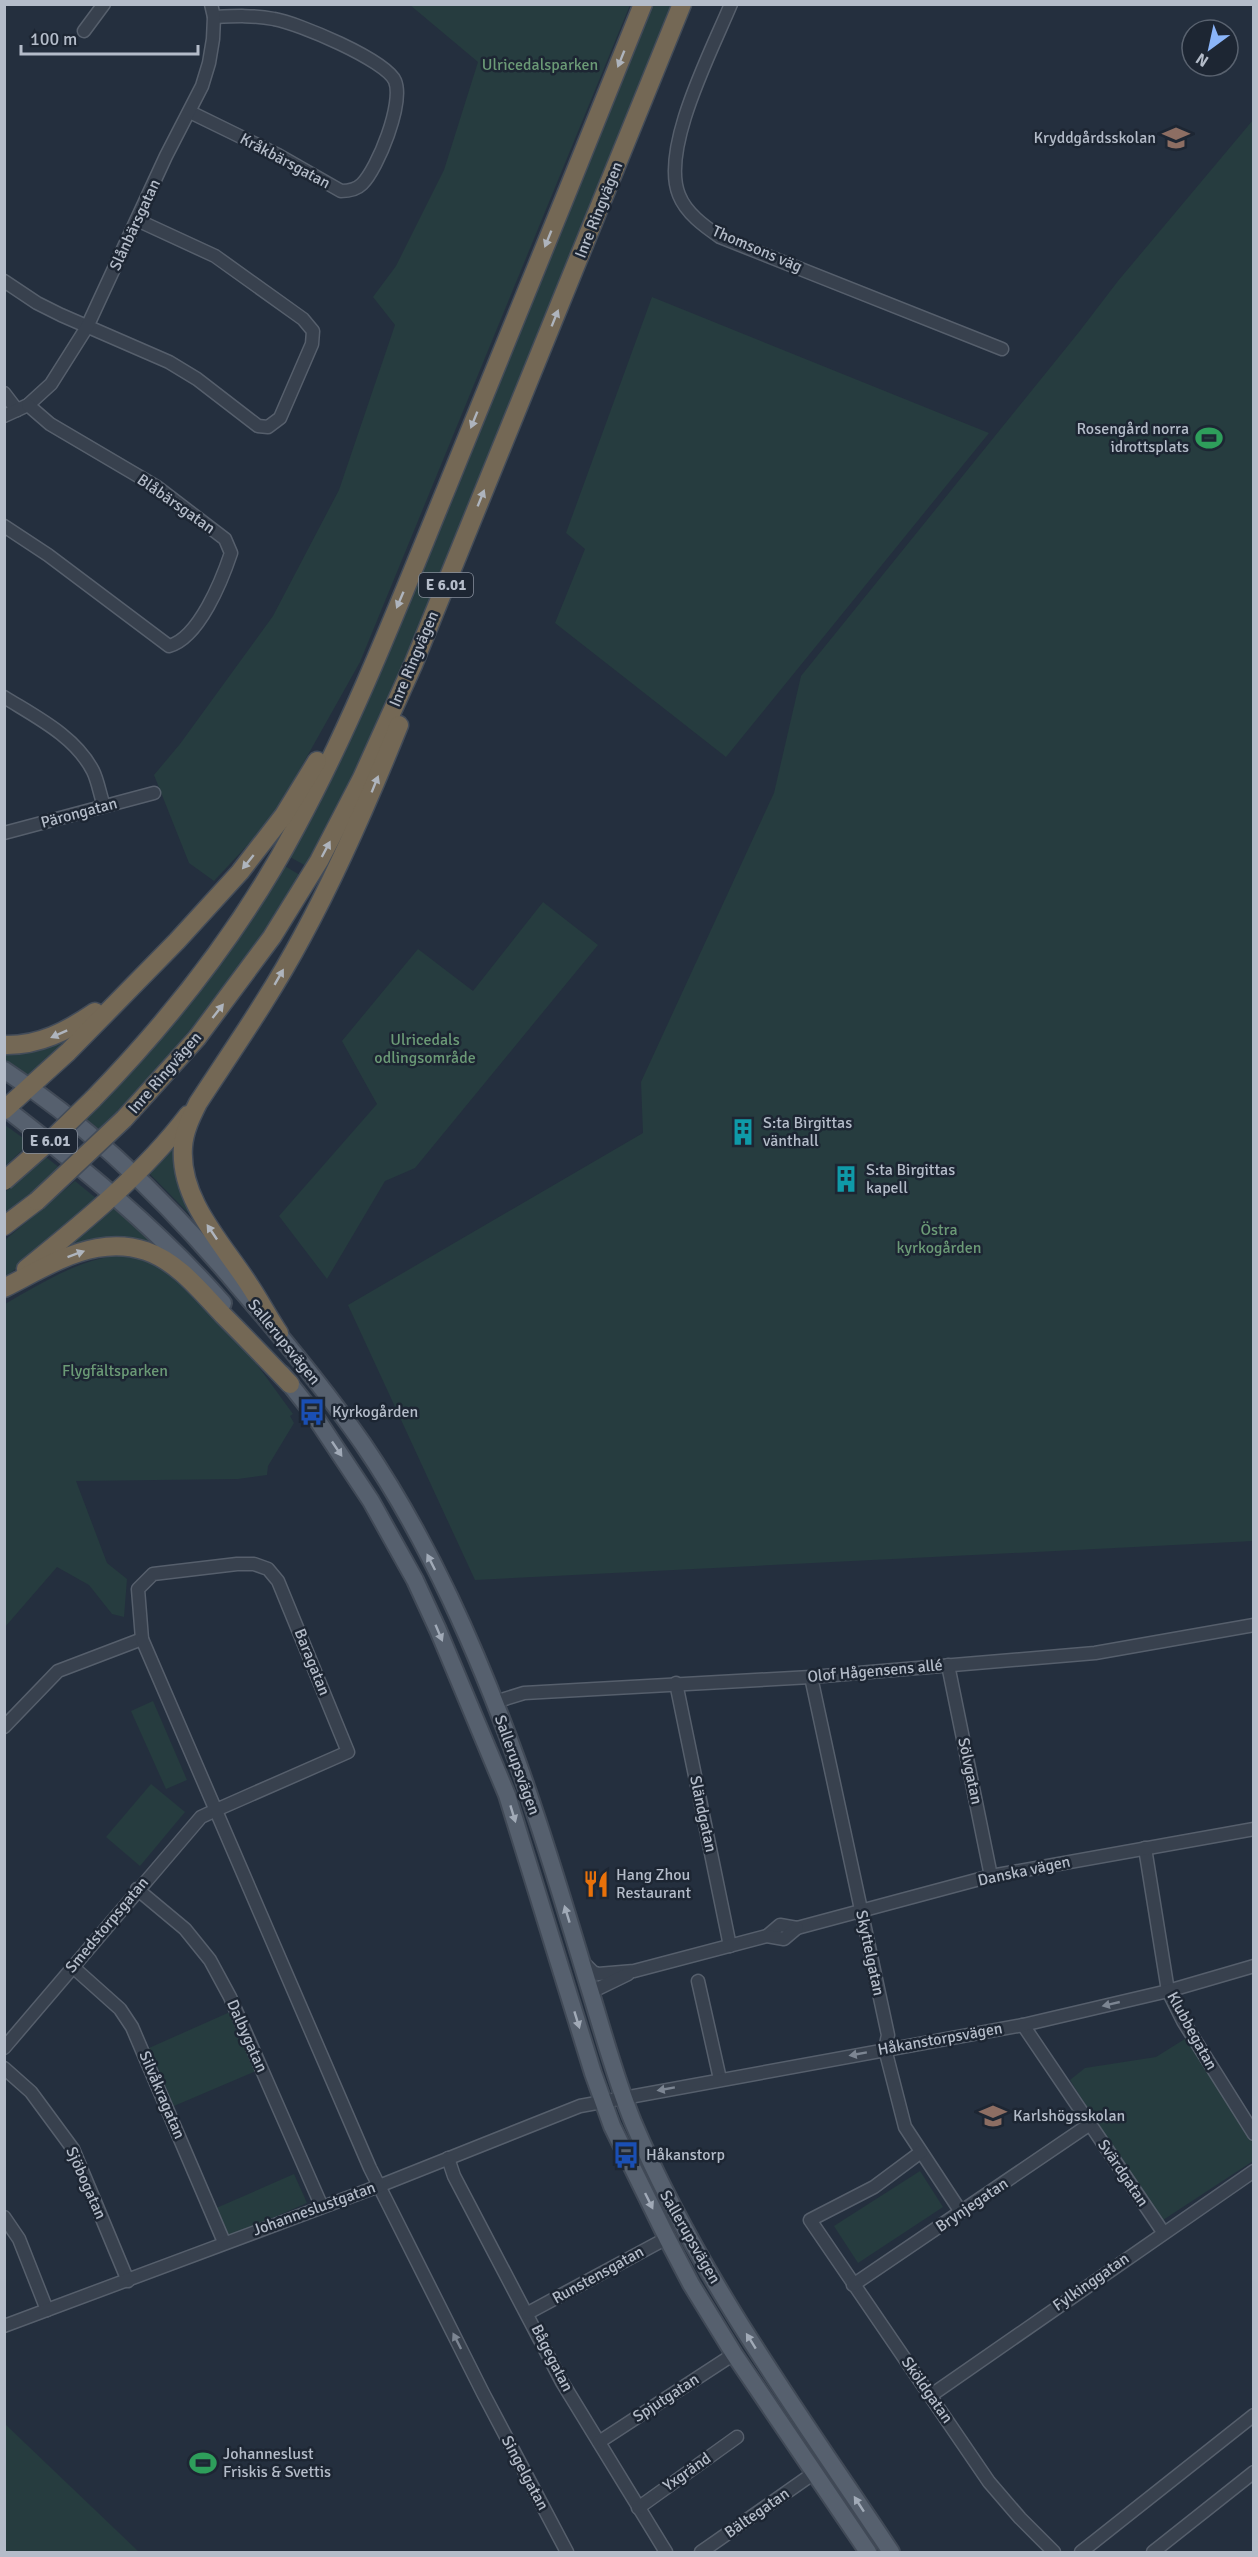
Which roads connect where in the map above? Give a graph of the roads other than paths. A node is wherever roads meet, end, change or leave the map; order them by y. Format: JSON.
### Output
{"nodes":[{"id":1,"x":104,"y":4,"type":"edge"},
{"id":2,"x":643,"y":4,"type":"edge"},
{"id":3,"x":682,"y":4,"type":"edge"},
{"id":4,"x":730,"y":4,"type":"edge"},
{"id":5,"x":213,"y":11,"type":"edge"},
{"id":6,"x":84,"y":31,"type":"dead end"},
{"id":7,"x":190,"y":112,"type":"junction"},
{"id":8,"x":137,"y":220,"type":"junction"},
{"id":9,"x":4,"y":281,"type":"edge"},
{"id":10,"x":87,"y":327,"type":"junction"},
{"id":11,"x":1002,"y":349,"type":"dead end"},
{"id":12,"x":4,"y":393,"type":"edge"},
{"id":13,"x":22,"y":408,"type":"junction"},
{"id":14,"x":4,"y":416,"type":"edge"},
{"id":15,"x":471,"y":522,"type":"junction"},
{"id":16,"x":4,"y":526,"type":"edge"},
{"id":17,"x":378,"y":652,"type":"junction"},
{"id":18,"x":4,"y":697,"type":"edge"},
{"id":19,"x":154,"y":794,"type":"dead end"},
{"id":20,"x":104,"y":806,"type":"junction"},
{"id":21,"x":4,"y":833,"type":"edge"},
{"id":22,"x":126,"y":991,"type":"junction"},
{"id":23,"x":4,"y":1045,"type":"edge"},
{"id":24,"x":4,"y":1070,"type":"edge"},
{"id":25,"x":214,"y":1079,"type":"junction"},
{"id":26,"x":29,"y":1086,"type":"junction"},
{"id":27,"x":5,"y":1108,"type":"edge"},
{"id":28,"x":135,"y":1175,"type":"junction"},
{"id":29,"x":4,"y":1181,"type":"edge"},
{"id":30,"x":112,"y":1195,"type":"junction"},
{"id":31,"x":4,"y":1226,"type":"edge"},
{"id":32,"x":4,"y":1287,"type":"edge"},
{"id":33,"x":279,"y":1333,"type":"junction"},
{"id":34,"x":290,"y":1384,"type":"junction"},
{"id":35,"x":138,"y":1589,"type":"joint"},
{"id":36,"x":1254,"y":1625,"type":"edge"},
{"id":37,"x":142,"y":1639,"type":"junction"},
{"id":38,"x":948,"y":1665,"type":"junction"},
{"id":39,"x":811,"y":1677,"type":"junction"},
{"id":40,"x":676,"y":1683,"type":"junction"},
{"id":41,"x":495,"y":1702,"type":"junction"},
{"id":42,"x":4,"y":1727,"type":"edge"},
{"id":43,"x":216,"y":1810,"type":"junction"},
{"id":44,"x":1254,"y":1829,"type":"edge"},
{"id":45,"x":1144,"y":1848,"type":"junction"},
{"id":46,"x":991,"y":1876,"type":"junction"},
{"id":47,"x":138,"y":1889,"type":"junction"},
{"id":48,"x":539,"y":1897,"type":"junction"},
{"id":49,"x":861,"y":1911,"type":"junction"},
{"id":50,"x":730,"y":1946,"type":"junction"},
{"id":51,"x":580,"y":1955,"type":"junction"},
{"id":52,"x":73,"y":1967,"type":"junction"},
{"id":53,"x":1253,"y":1967,"type":"edge"},
{"id":54,"x":634,"y":1971,"type":"junction"},
{"id":55,"x":698,"y":1981,"type":"dead end"},
{"id":56,"x":1168,"y":1991,"type":"junction"},
{"id":57,"x":591,"y":1992,"type":"junction"},
{"id":58,"x":1023,"y":2025,"type":"junction"},
{"id":59,"x":4,"y":2048,"type":"edge"},
{"id":60,"x":885,"y":2049,"type":"junction"},
{"id":61,"x":4,"y":2068,"type":"edge"},
{"id":62,"x":720,"y":2079,"type":"junction"},
{"id":63,"x":624,"y":2097,"type":"junction"},
{"id":64,"x":603,"y":2101,"type":"junction"},
{"id":65,"x":1090,"y":2124,"type":"junction"},
{"id":66,"x":1254,"y":2134,"type":"edge"},
{"id":67,"x":921,"y":2152,"type":"junction"},
{"id":68,"x":448,"y":2158,"type":"junction"},
{"id":69,"x":1254,"y":2171,"type":"edge"},
{"id":70,"x":379,"y":2186,"type":"junction"},
{"id":71,"x":322,"y":2207,"type":"junction"},
{"id":72,"x":961,"y":2212,"type":"junction"},
{"id":73,"x":4,"y":2217,"type":"edge"},
{"id":74,"x":1163,"y":2232,"type":"junction"},
{"id":75,"x":667,"y":2238,"type":"junction"},
{"id":76,"x":224,"y":2242,"type":"junction"},
{"id":77,"x":129,"y":2281,"type":"junction"},
{"id":78,"x":853,"y":2285,"type":"junction"},
{"id":79,"x":47,"y":2310,"type":"junction"},
{"id":80,"x":528,"y":2313,"type":"junction"},
{"id":81,"x":4,"y":2326,"type":"edge"},
{"id":82,"x":734,"y":2354,"type":"junction"},
{"id":83,"x":930,"y":2396,"type":"junction"},
{"id":84,"x":1254,"y":2415,"type":"edge"},
{"id":85,"x":737,"y":2437,"type":"dead end"},
{"id":86,"x":599,"y":2442,"type":"junction"},
{"id":87,"x":1254,"y":2472,"type":"edge"},
{"id":88,"x":814,"y":2473,"type":"junction"},
{"id":89,"x":638,"y":2508,"type":"junction"},
{"id":90,"x":567,"y":2553,"type":"edge"},
{"id":91,"x":666,"y":2553,"type":"edge"},
{"id":92,"x":701,"y":2553,"type":"edge"},
{"id":93,"x":868,"y":2553,"type":"edge"},
{"id":94,"x":891,"y":2553,"type":"edge"},
{"id":95,"x":1054,"y":2553,"type":"edge"},
{"id":96,"x":1081,"y":2553,"type":"edge"},
{"id":97,"x":1153,"y":2553,"type":"edge"}],
"edges":[{"from":1,"to":6,"type":"street"},
{"from":2,"to":17,"type":"highway","number":"E 6.01","one_way":true},
{"from":15,"to":3,"type":"highway","name":"Inre Ringvägen","number":"E 6.01","one_way":true},
{"from":4,"to":11,"type":"street","name":"Thomsons väg"},
{"from":5,"to":7,"type":"street","name":"Slånbärsgatan"},
{"from":5,"to":7,"type":"street","name":"Kråkbärsgatan"},
{"from":7,"to":8,"type":"street","name":"Slånbärsgatan"},
{"from":8,"to":10,"type":"street","name":"Slånbärsgatan"},
{"from":8,"to":10,"type":"street"},
{"from":9,"to":10,"type":"street"},
{"from":10,"to":13,"type":"street","name":"Slånbärsgatan"},
{"from":12,"to":13,"type":"street"},
{"from":13,"to":14,"type":"street","name":"Slånbärsgatan"},
{"from":13,"to":16,"type":"street","name":"Blåbärsgatan"},
{"from":25,"to":15,"type":"highway","one_way":true},
{"from":31,"to":15,"type":"highway","name":"Inre Ringvägen","number":"E 6.01","one_way":true,"bridge":true},
{"from":17,"to":22,"type":"highway","one_way":true},
{"from":17,"to":29,"type":"highway","number":"E 6.01","bridge":true},
{"from":18,"to":20,"type":"street"},
{"from":19,"to":20,"type":"street","name":"Pärongatan"},
{"from":20,"to":21,"type":"street","name":"Pärongatan"},
{"from":22,"to":23,"type":"highway","one_way":true},
{"from":22,"to":26,"type":"highway"},
{"from":24,"to":26,"type":"main road","name":"Sallerupsvägen"},
{"from":25,"to":28,"type":"highway"},
{"from":33,"to":25,"type":"highway","one_way":true},
{"from":26,"to":27,"type":"highway"},
{"from":26,"to":28,"type":"main road","name":"Sallerupsvägen"},
{"from":27,"to":30,"type":"main road","name":"Sallerupsvägen"},
{"from":28,"to":30,"type":"highway"},
{"from":28,"to":33,"type":"main road","name":"Sallerupsvägen"},
{"from":30,"to":32,"type":"highway"},
{"from":30,"to":34,"type":"main road","name":"Sallerupsvägen"},
{"from":32,"to":34,"type":"highway","one_way":true},
{"from":41,"to":33,"type":"main road","name":"Sallerupsvägen","one_way":true},
{"from":34,"to":48,"type":"main road","name":"Sallerupsvägen","one_way":true},
{"from":35,"to":37,"type":"street","name":"Singelgatan"},
{"from":35,"to":43,"type":"street","name":"Baragatan"},
{"from":36,"to":38,"type":"street","name":"Olof Hågensens allé"},
{"from":37,"to":42,"type":"street"},
{"from":37,"to":43,"type":"street","name":"Singelgatan"},
{"from":38,"to":39,"type":"street","name":"Olof Hågensens allé"},
{"from":38,"to":46,"type":"street","name":"Sölvgatan"},
{"from":39,"to":40,"type":"street","name":"Olof Hågensens allé"},
{"from":39,"to":49,"type":"street","name":"Skyttelgatan"},
{"from":40,"to":41,"type":"street","name":"Olof Hågensens allé"},
{"from":40,"to":50,"type":"street","name":"Sländgatan"},
{"from":51,"to":41,"type":"main road","name":"Sallerupsvägen","one_way":true},
{"from":43,"to":47,"type":"street","name":"Smedstorpsgatan"},
{"from":43,"to":70,"type":"street","name":"Singelgatan"},
{"from":44,"to":45,"type":"street","name":"Danska vägen"},
{"from":45,"to":46,"type":"street","name":"Danska vägen"},
{"from":45,"to":56,"type":"street","name":"Klubbegatan"},
{"from":46,"to":49,"type":"street","name":"Danska vägen"},
{"from":47,"to":52,"type":"street","name":"Smedstorpsgatan"},
{"from":47,"to":71,"type":"street","name":"Dalbygatan"},
{"from":48,"to":57,"type":"main road"},
{"from":48,"to":64,"type":"main road","name":"Sallerupsvägen","one_way":true},
{"from":49,"to":50,"type":"street","name":"Danska vägen"},
{"from":49,"to":60,"type":"street","name":"Skyttelgatan"},
{"from":50,"to":54,"type":"street","name":"Danska vägen"},
{"from":51,"to":54,"type":"street","name":"Danska vägen"},
{"from":51,"to":57,"type":"main road","name":"Sallerupsvägen"},
{"from":52,"to":59,"type":"street","name":"Smedstorpsgatan"},
{"from":52,"to":76,"type":"street","name":"Silvåkragatan"},
{"from":53,"to":56,"type":"street","name":"Håkanstorpsvägen"},
{"from":54,"to":57,"type":"street","name":"Danska vägen"},
{"from":55,"to":62,"type":"street"},
{"from":56,"to":58,"type":"street","name":"Håkanstorpsvägen","one_way":true},
{"from":56,"to":66,"type":"street","name":"Klubbegatan"},
{"from":57,"to":63,"type":"main road","name":"Sallerupsvägen"},
{"from":58,"to":60,"type":"street","name":"Håkanstorpsvägen"},
{"from":58,"to":65,"type":"street","name":"Svärdgatan"},
{"from":60,"to":62,"type":"street","name":"Håkanstorpsvägen","one_way":true},
{"from":60,"to":67,"type":"street","name":"Skyttelgatan"},
{"from":61,"to":77,"type":"street","name":"Sjöbogatan"},
{"from":62,"to":63,"type":"street","name":"Håkanstorpsvägen","one_way":true},
{"from":63,"to":64,"type":"street","name":"Johanneslustgatan"},
{"from":94,"to":63,"type":"main road","name":"Sallerupsvägen","one_way":true},
{"from":64,"to":68,"type":"street","name":"Johanneslustgatan"},
{"from":64,"to":75,"type":"main road","name":"Sallerupsvägen","one_way":true},
{"from":65,"to":72,"type":"street","name":"Brynjegatan"},
{"from":65,"to":74,"type":"street","name":"Svärdgatan"},
{"from":67,"to":72,"type":"street","name":"Skyttelgatan"},
{"from":67,"to":78,"type":"street","name":"Sköldgatan"},
{"from":68,"to":70,"type":"street","name":"Johanneslustgatan"},
{"from":68,"to":80,"type":"street","name":"Bågegatan"},
{"from":69,"to":74,"type":"street","name":"Fylkinggatan"},
{"from":70,"to":71,"type":"street","name":"Johanneslustgatan"},
{"from":90,"to":70,"type":"street","name":"Singelgatan","one_way":true},
{"from":71,"to":76,"type":"street","name":"Johanneslustgatan"},
{"from":72,"to":78,"type":"street","name":"Brynjegatan"},
{"from":73,"to":79,"type":"street"},
{"from":74,"to":83,"type":"street","name":"Fylkinggatan"},
{"from":75,"to":80,"type":"street","name":"Runstensgatan"},
{"from":75,"to":82,"type":"main road","name":"Sallerupsvägen"},
{"from":76,"to":77,"type":"street","name":"Johanneslustgatan"},
{"from":77,"to":79,"type":"street","name":"Johanneslustgatan"},
{"from":78,"to":83,"type":"street","name":"Sköldgatan"},
{"from":79,"to":81,"type":"street","name":"Johanneslustgatan"},
{"from":80,"to":86,"type":"street","name":"Bågegatan"},
{"from":82,"to":86,"type":"street","name":"Spjutgatan"},
{"from":82,"to":88,"type":"main road","name":"Sallerupsvägen"},
{"from":83,"to":95,"type":"street","name":"Sköldgatan"},
{"from":84,"to":96,"type":"street"},
{"from":85,"to":89,"type":"street","name":"Yxgränd"},
{"from":86,"to":89,"type":"street","name":"Bågegatan"},
{"from":87,"to":97,"type":"street"},
{"from":88,"to":92,"type":"street","name":"Bältegatan"},
{"from":88,"to":93,"type":"main road","name":"Sallerupsvägen"},
{"from":89,"to":91,"type":"street","name":"Bågegatan"}]}
